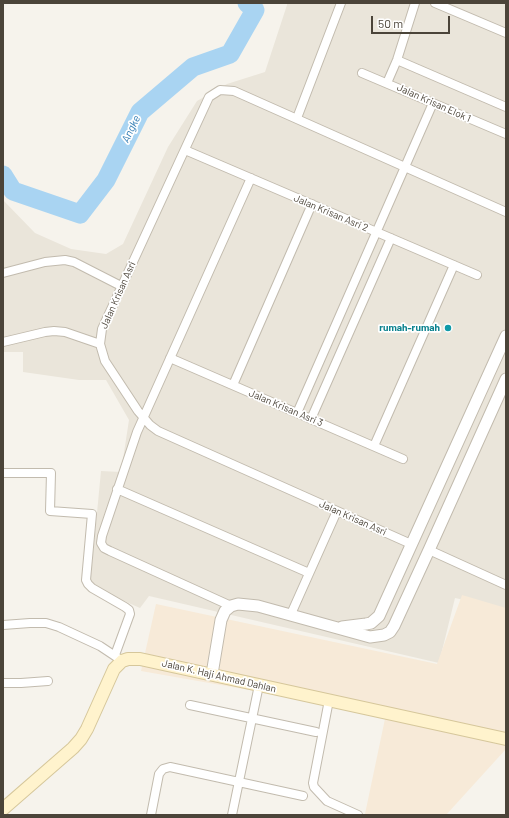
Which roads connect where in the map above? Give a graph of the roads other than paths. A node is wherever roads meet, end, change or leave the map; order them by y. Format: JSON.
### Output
{"nodes":[{"id":1,"x":341,"y":3,"type":"edge"},
{"id":2,"x":415,"y":3,"type":"edge"},
{"id":3,"x":436,"y":3,"type":"edge"},
{"id":4,"x":506,"y":33,"type":"edge"},
{"id":5,"x":397,"y":60,"type":"junction"},
{"id":6,"x":362,"y":73,"type":"dead end"},
{"id":7,"x":387,"y":83,"type":"junction"},
{"id":8,"x":433,"y":103,"type":"junction"},
{"id":9,"x":506,"y":108,"type":"edge"},
{"id":10,"x":297,"y":118,"type":"junction"},
{"id":11,"x":506,"y":134,"type":"edge"},
{"id":12,"x":185,"y":150,"type":"junction"},
{"id":13,"x":405,"y":167,"type":"junction"},
{"id":14,"x":251,"y":178,"type":"junction"},
{"id":15,"x":312,"y":204,"type":"junction"},
{"id":16,"x":506,"y":212,"type":"edge"},
{"id":17,"x":377,"y":232,"type":"junction"},
{"id":18,"x":391,"y":238,"type":"junction"},
{"id":19,"x":454,"y":265,"type":"junction"},
{"id":20,"x":3,"y":273,"type":"edge"},
{"id":21,"x":477,"y":276,"type":"dead end"},
{"id":22,"x":121,"y":286,"type":"junction"},
{"id":23,"x":506,"y":336,"type":"edge"},
{"id":24,"x":3,"y":342,"type":"edge"},
{"id":25,"x":100,"y":344,"type":"junction"},
{"id":26,"x":170,"y":358,"type":"junction"},
{"id":27,"x":506,"y":379,"type":"edge"},
{"id":28,"x":233,"y":385,"type":"junction"},
{"id":29,"x":297,"y":413,"type":"junction"},
{"id":30,"x":144,"y":418,"type":"junction"},
{"id":31,"x":311,"y":419,"type":"junction"},
{"id":32,"x":374,"y":446,"type":"junction"},
{"id":33,"x":402,"y":458,"type":"dead end"},
{"id":34,"x":3,"y":473,"type":"edge"},
{"id":35,"x":117,"y":489,"type":"junction"},
{"id":36,"x":337,"y":511,"type":"junction"},
{"id":37,"x":412,"y":544,"type":"junction"},
{"id":38,"x":429,"y":550,"type":"junction"},
{"id":39,"x":309,"y":573,"type":"junction"},
{"id":40,"x":505,"y":582,"type":"edge"},
{"id":41,"x":231,"y":606,"type":"junction"},
{"id":42,"x":290,"y":614,"type":"junction"},
{"id":43,"x":3,"y":625,"type":"edge"},
{"id":44,"x":339,"y":628,"type":"junction"},
{"id":45,"x":119,"y":658,"type":"junction"},
{"id":46,"x":212,"y":674,"type":"junction"},
{"id":47,"x":48,"y":681,"type":"dead end"},
{"id":48,"x":3,"y":683,"type":"edge"},
{"id":49,"x":258,"y":691,"type":"junction"},
{"id":50,"x":328,"y":702,"type":"junction"},
{"id":51,"x":190,"y":705,"type":"dead end"},
{"id":52,"x":252,"y":719,"type":"junction"},
{"id":53,"x":316,"y":732,"type":"dead end"},
{"id":54,"x":506,"y":739,"type":"edge"},
{"id":55,"x":239,"y":782,"type":"junction"},
{"id":56,"x":303,"y":796,"type":"dead end"},
{"id":57,"x":3,"y":809,"type":"edge"},
{"id":58,"x":151,"y":815,"type":"edge"},
{"id":59,"x":232,"y":815,"type":"edge"},
{"id":60,"x":358,"y":815,"type":"edge"}],
"edges":[{"from":1,"to":10,"type":"street"},
{"from":2,"to":5,"type":"street"},
{"from":3,"to":4,"type":"street"},
{"from":5,"to":7,"type":"street"},
{"from":5,"to":9,"type":"street"},
{"from":6,"to":7,"type":"street","name":"Jalan Krisan Elok 1"},
{"from":7,"to":8,"type":"street","name":"Jalan Krisan Elok 1"},
{"from":8,"to":11,"type":"street","name":"Jalan Krisan Elok 1"},
{"from":8,"to":13,"type":"street"},
{"from":10,"to":12,"type":"street","name":"Jalan Krisan Asri"},
{"from":10,"to":13,"type":"street","name":"Jalan Krisan Asri"},
{"from":12,"to":14,"type":"street","name":"Jalan Krisan Asri 2"},
{"from":12,"to":22,"type":"street","name":"Jalan Krisan Asri"},
{"from":13,"to":16,"type":"street","name":"Jalan Krisan Asri"},
{"from":13,"to":17,"type":"street"},
{"from":14,"to":15,"type":"street","name":"Jalan Krisan Asri 2"},
{"from":14,"to":26,"type":"street"},
{"from":15,"to":17,"type":"street","name":"Jalan Krisan Asri 2"},
{"from":15,"to":28,"type":"street"},
{"from":17,"to":18,"type":"street","name":"Jalan Krisan Asri 2"},
{"from":17,"to":29,"type":"street"},
{"from":18,"to":19,"type":"street","name":"Jalan Krisan Asri 2"},
{"from":18,"to":31,"type":"street"},
{"from":19,"to":21,"type":"street","name":"Jalan Krisan Asri 2"},
{"from":19,"to":32,"type":"street"},
{"from":20,"to":22,"type":"street"},
{"from":22,"to":25,"type":"street","name":"Jalan Krisan Asri"},
{"from":23,"to":37,"type":"street"},
{"from":24,"to":25,"type":"street"},
{"from":25,"to":30,"type":"street","name":"Jalan Krisan Asri"},
{"from":26,"to":28,"type":"street","name":"Jalan Krisan Asri 3"},
{"from":26,"to":30,"type":"street"},
{"from":27,"to":38,"type":"street"},
{"from":28,"to":29,"type":"street","name":"Jalan Krisan Asri 3"},
{"from":29,"to":31,"type":"street","name":"Jalan Krisan Asri 3"},
{"from":30,"to":35,"type":"street"},
{"from":30,"to":36,"type":"street","name":"Jalan Krisan Asri"},
{"from":31,"to":32,"type":"street","name":"Jalan Krisan Asri 3"},
{"from":32,"to":33,"type":"street","name":"Jalan Krisan Asri 3"},
{"from":34,"to":45,"type":"street"},
{"from":35,"to":39,"type":"street"},
{"from":35,"to":41,"type":"street"},
{"from":36,"to":37,"type":"street","name":"Jalan Krisan Asri"},
{"from":36,"to":39,"type":"street"},
{"from":37,"to":38,"type":"street"},
{"from":37,"to":38,"type":"street"},
{"from":37,"to":44,"type":"street"},
{"from":38,"to":40,"type":"street"},
{"from":38,"to":44,"type":"street"},
{"from":39,"to":42,"type":"street"},
{"from":41,"to":42,"type":"street"},
{"from":41,"to":46,"type":"street"},
{"from":42,"to":44,"type":"street"},
{"from":43,"to":45,"type":"street"},
{"from":45,"to":46,"type":"main road","name":"Jalan K. Haji Ahmad Dahlan"},
{"from":45,"to":57,"type":"main road"},
{"from":46,"to":49,"type":"main road","name":"Jalan K. Haji Ahmad Dahlan"},
{"from":47,"to":48,"type":"street"},
{"from":49,"to":50,"type":"main road","name":"Jalan K. Haji Ahmad Dahlan"},
{"from":49,"to":52,"type":"street"},
{"from":50,"to":54,"type":"main road","name":"Jalan K. Haji Ahmad Dahlan"},
{"from":50,"to":60,"type":"street"},
{"from":51,"to":52,"type":"street"},
{"from":52,"to":53,"type":"street"},
{"from":52,"to":55,"type":"street"},
{"from":55,"to":56,"type":"street"},
{"from":55,"to":58,"type":"street"},
{"from":55,"to":59,"type":"street"}]}
